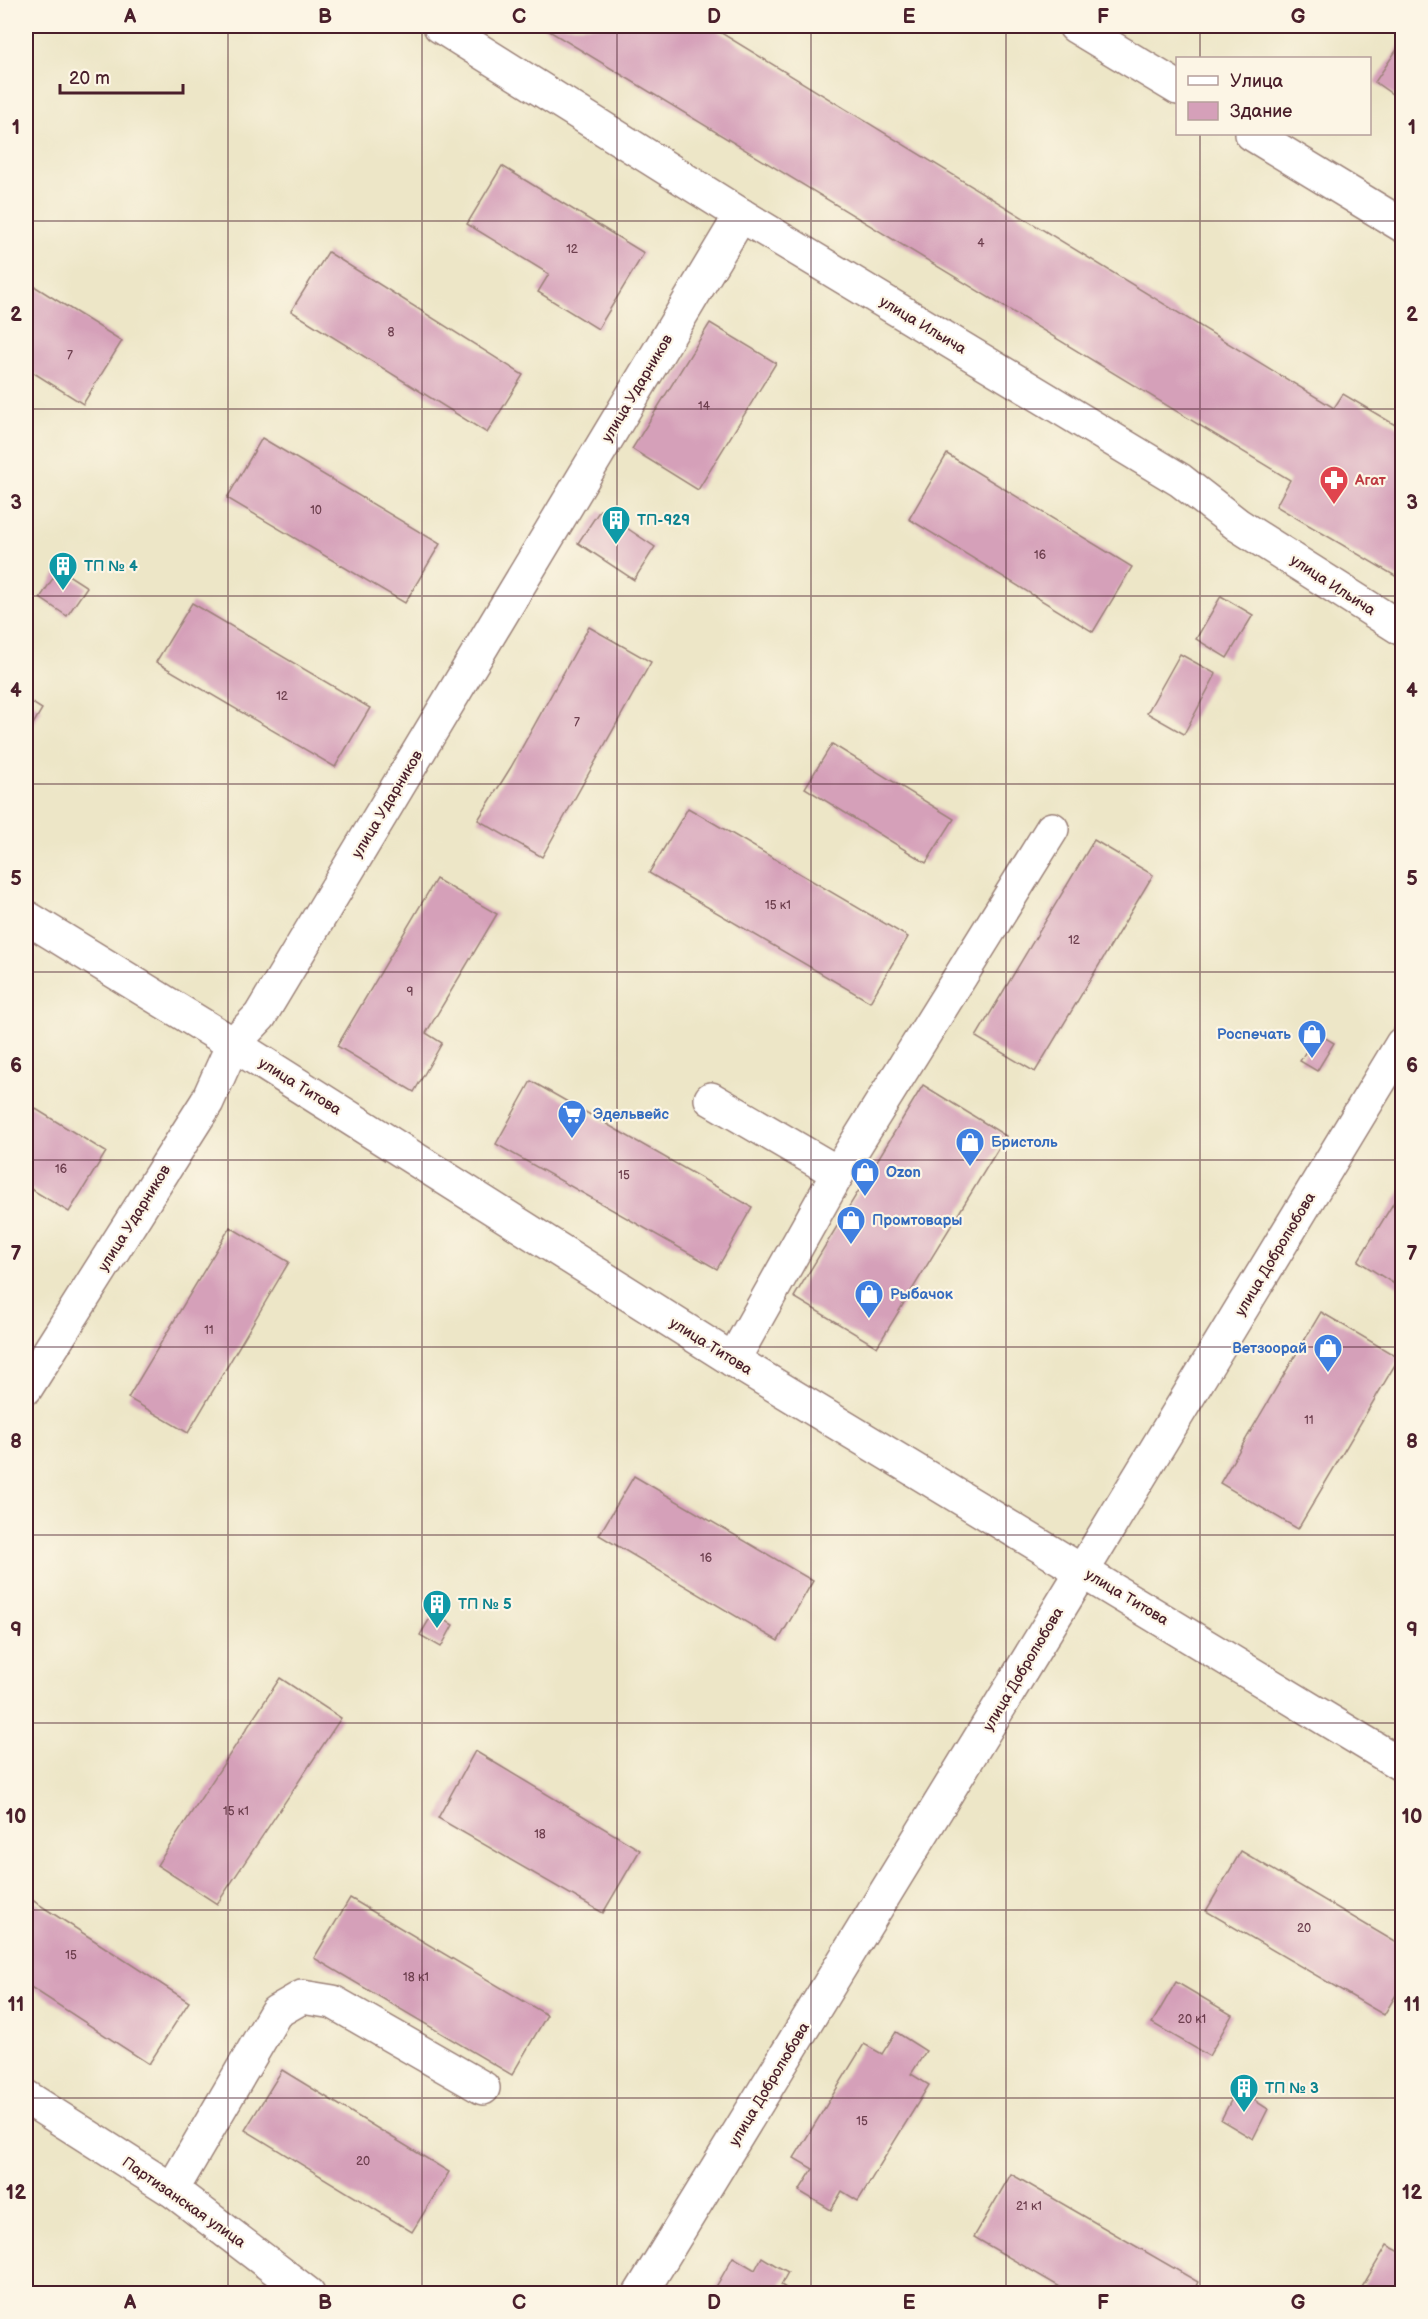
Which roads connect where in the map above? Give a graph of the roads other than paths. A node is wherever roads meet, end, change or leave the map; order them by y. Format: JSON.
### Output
{"nodes":[{"id":1,"x":440,"y":26,"type":"edge"},
{"id":2,"x":1075,"y":26,"type":"edge"},
{"id":3,"x":1176,"y":87,"type":"edge"},
{"id":4,"x":1254,"y":135,"type":"edge"},
{"id":5,"x":741,"y":215,"type":"junction"},
{"id":6,"x":1402,"y":225,"type":"edge"},
{"id":7,"x":1402,"y":629,"type":"edge"},
{"id":8,"x":1052,"y":829,"type":"dead end"},
{"id":9,"x":26,"y":917,"type":"edge"},
{"id":10,"x":233,"y":1044,"type":"junction"},
{"id":11,"x":1402,"y":1044,"type":"edge"},
{"id":12,"x":711,"y":1099,"type":"dead end"},
{"id":13,"x":838,"y":1173,"type":"junction"},
{"id":14,"x":733,"y":1360,"type":"junction"},
{"id":15,"x":26,"y":1388,"type":"edge"},
{"id":16,"x":1083,"y":1570,"type":"junction"},
{"id":17,"x":1402,"y":1765,"type":"edge"},
{"id":18,"x":483,"y":2088,"type":"dead end"},
{"id":19,"x":26,"y":2097,"type":"edge"},
{"id":20,"x":172,"y":2190,"type":"junction"},
{"id":21,"x":308,"y":2294,"type":"edge"},
{"id":22,"x":640,"y":2294,"type":"edge"}],
"edges":[{"from":1,"to":5,"type":"street","name":"улица Ильича"},
{"from":2,"to":3,"type":"street"},
{"from":4,"to":6,"type":"street"},
{"from":5,"to":7,"type":"street","name":"улица Ильича"},
{"from":5,"to":10,"type":"street","name":"улица Ударников"},
{"from":8,"to":13,"type":"street"},
{"from":9,"to":10,"type":"street","name":"улица Титова"},
{"from":10,"to":14,"type":"street","name":"улица Титова"},
{"from":10,"to":15,"type":"street","name":"улица Ударников"},
{"from":11,"to":16,"type":"street","name":"улица Добролюбова"},
{"from":12,"to":13,"type":"street"},
{"from":13,"to":14,"type":"street"},
{"from":14,"to":16,"type":"street","name":"улица Титова"},
{"from":16,"to":17,"type":"street","name":"улица Титова"},
{"from":16,"to":22,"type":"street","name":"улица Добролюбова"},
{"from":18,"to":20,"type":"street"},
{"from":19,"to":20,"type":"street","name":"Партизанская улица"},
{"from":20,"to":21,"type":"street","name":"Партизанская улица"}]}
